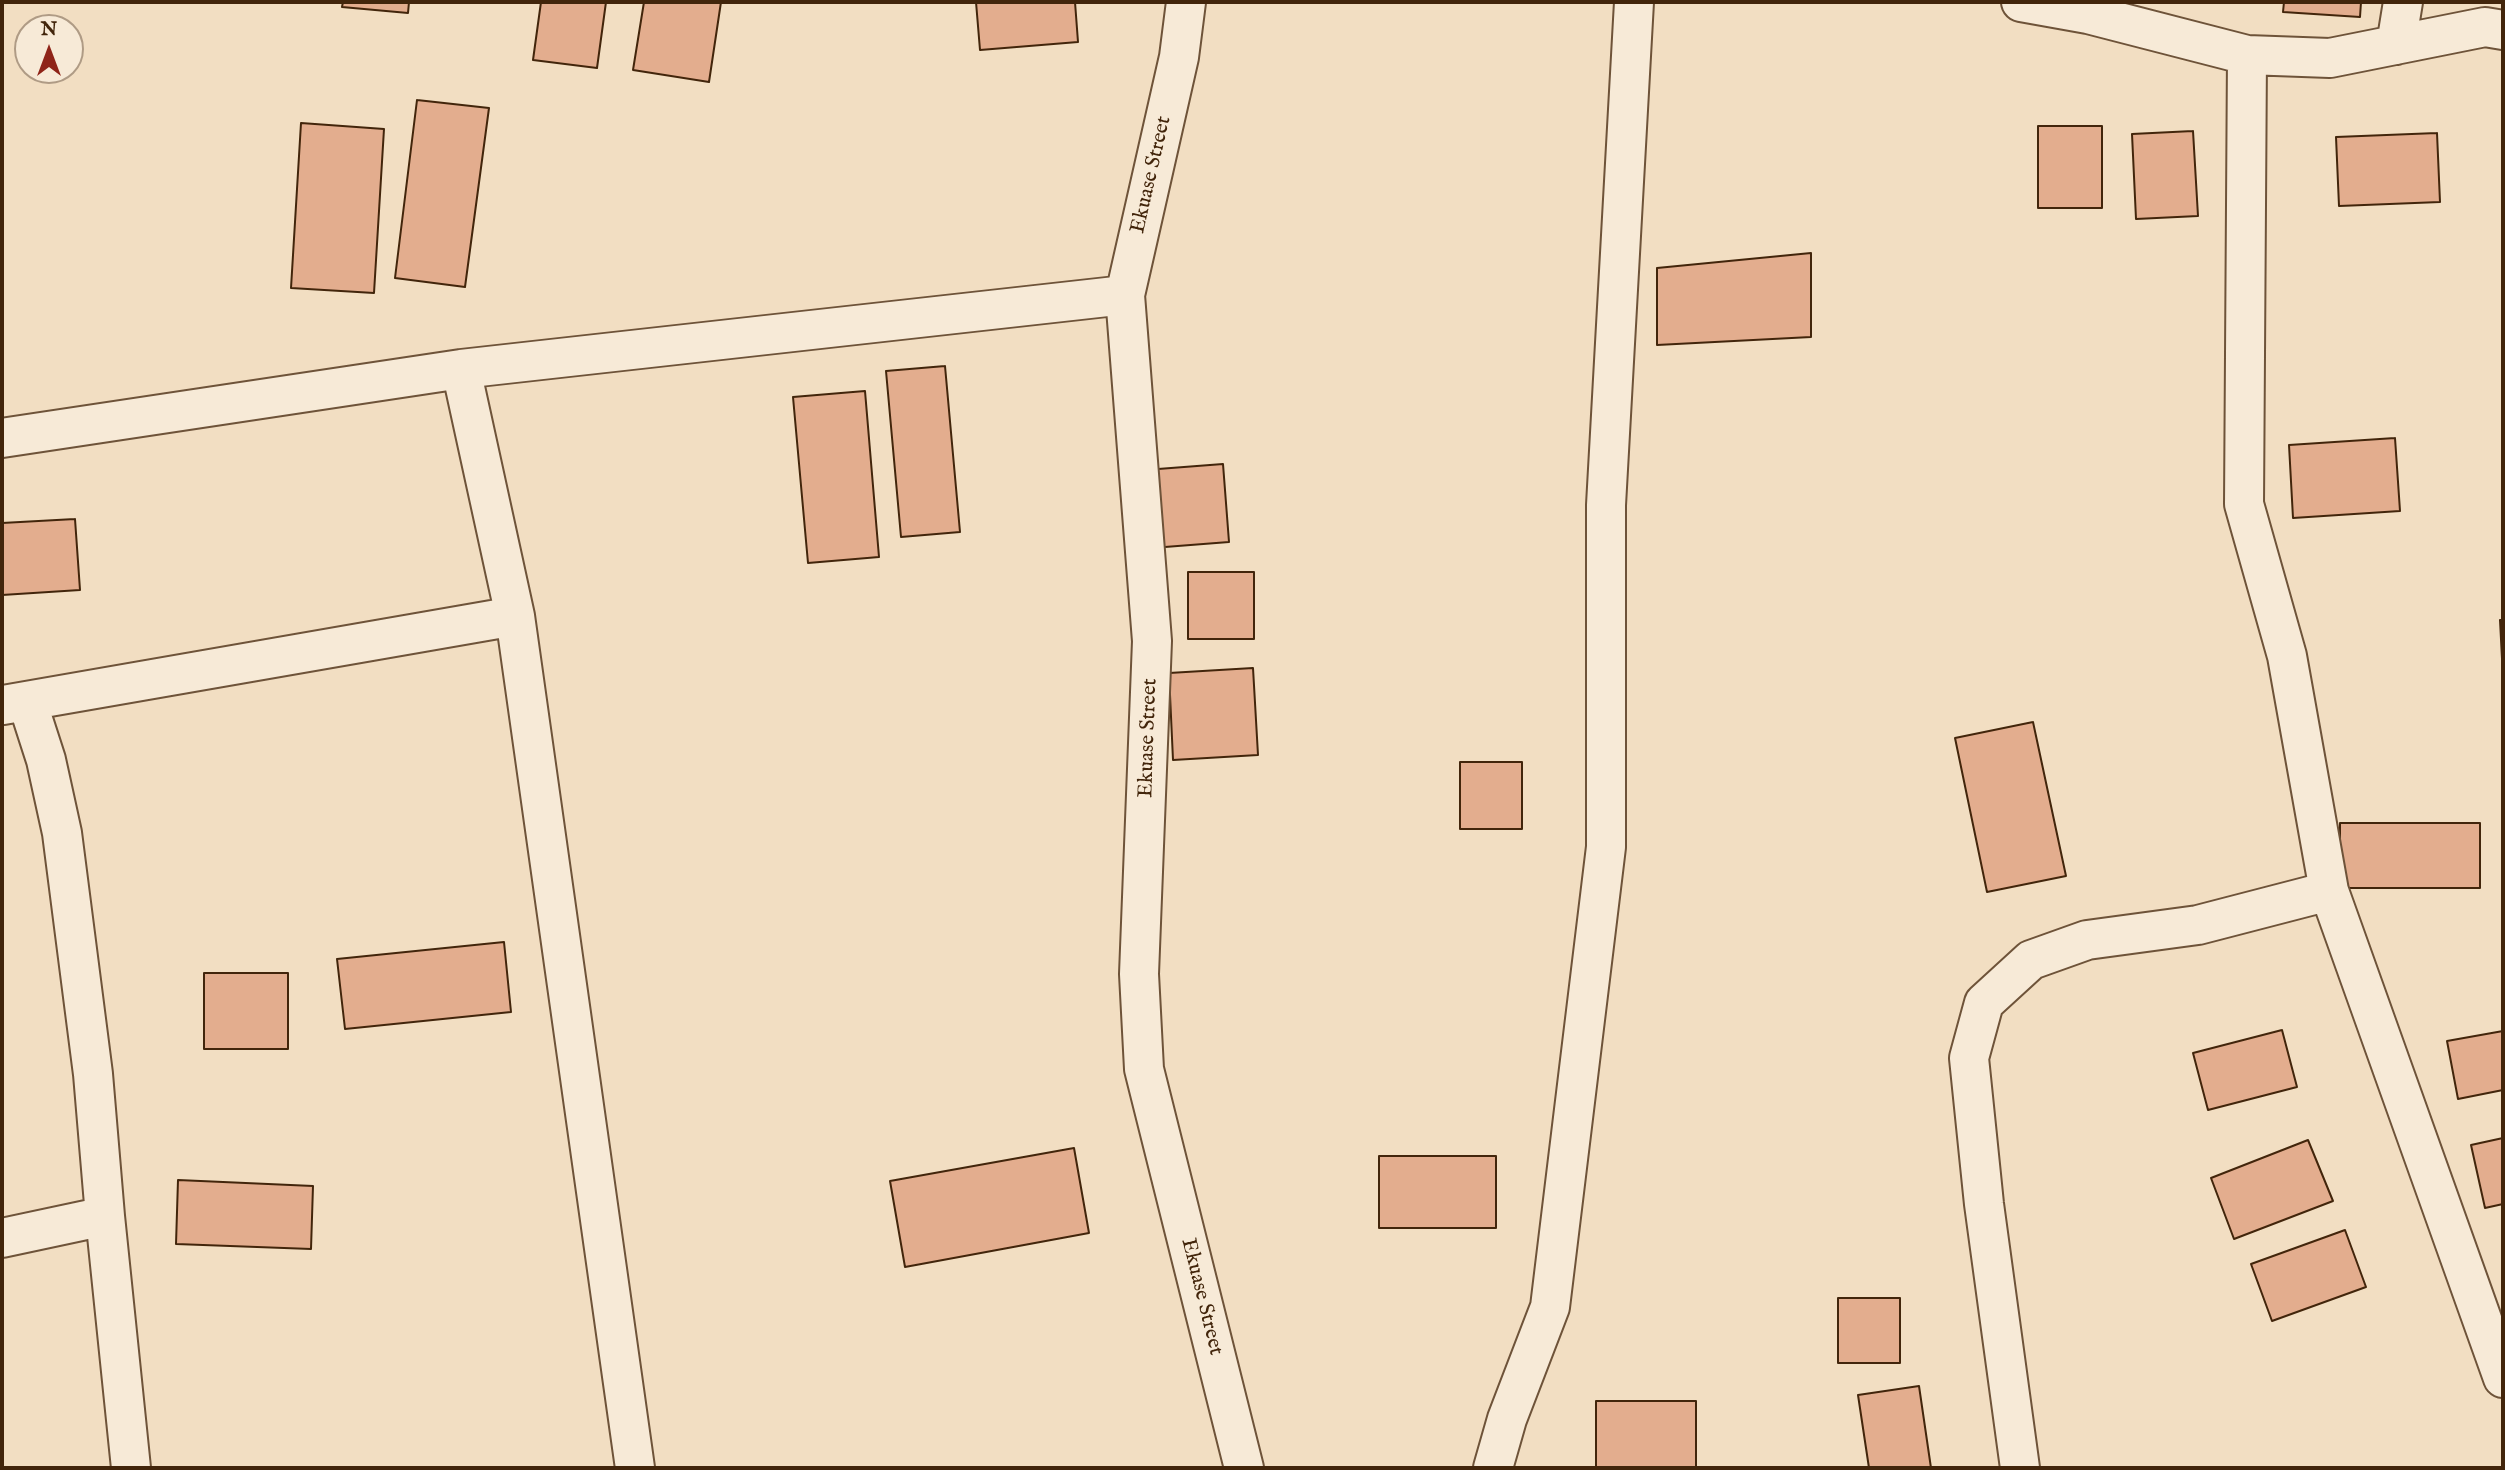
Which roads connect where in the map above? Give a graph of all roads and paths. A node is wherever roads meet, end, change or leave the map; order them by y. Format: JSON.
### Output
{"nodes":[{"id":1,"x":1186,"y":2,"type":"edge"},
{"id":2,"x":1634,"y":2,"type":"edge"},
{"id":3,"x":2021,"y":2,"type":"edge"},
{"id":4,"x":2403,"y":2,"type":"edge"},
{"id":5,"x":2503,"y":30,"type":"edge"},
{"id":6,"x":2396,"y":45,"type":"junction"},
{"id":7,"x":2247,"y":55,"type":"junction"},
{"id":8,"x":1125,"y":295,"type":"junction"},
{"id":9,"x":461,"y":369,"type":"junction"},
{"id":10,"x":2,"y":438,"type":"edge"},
{"id":11,"x":515,"y":616,"type":"junction"},
{"id":12,"x":14,"y":703,"type":"edge"},
{"id":13,"x":2329,"y":891,"type":"junction"},
{"id":14,"x":105,"y":1216,"type":"junction"},
{"id":15,"x":2,"y":1238,"type":"edge"},
{"id":16,"x":2503,"y":1378,"type":"edge"},
{"id":17,"x":131,"y":1468,"type":"edge"},
{"id":18,"x":635,"y":1468,"type":"edge"},
{"id":19,"x":1244,"y":1468,"type":"edge"},
{"id":20,"x":1493,"y":1468,"type":"edge"},
{"id":21,"x":2020,"y":1468,"type":"edge"}],
"edges":[{"from":1,"to":8,"type":"street","name":"Ekuase Street"},
{"from":2,"to":20,"type":"street"},
{"from":3,"to":7,"type":"street"},
{"from":4,"to":6,"type":"street"},
{"from":5,"to":6,"type":"street"},
{"from":6,"to":7,"type":"street"},
{"from":7,"to":13,"type":"street"},
{"from":8,"to":9,"type":"street"},
{"from":8,"to":19,"type":"street","name":"Ekuase Street"},
{"from":9,"to":10,"type":"street"},
{"from":9,"to":11,"type":"street"},
{"from":11,"to":12,"type":"street"},
{"from":11,"to":18,"type":"street"},
{"from":12,"to":14,"type":"street"},
{"from":13,"to":16,"type":"street"},
{"from":13,"to":21,"type":"street"},
{"from":14,"to":15,"type":"street"},
{"from":14,"to":17,"type":"street"}]}
